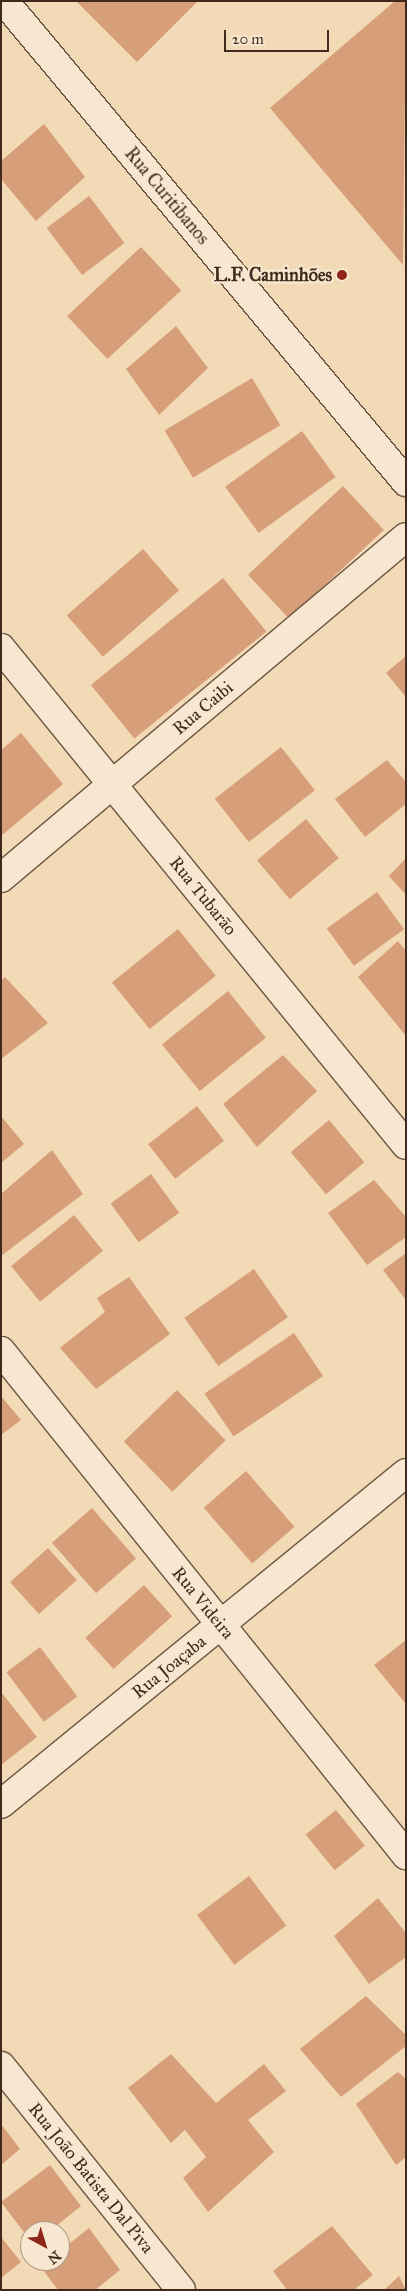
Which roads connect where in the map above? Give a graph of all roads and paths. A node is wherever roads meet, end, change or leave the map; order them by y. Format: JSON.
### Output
{"nodes":[{"id":1,"x":4,"y":1,"type":"edge"},
{"id":2,"x":406,"y":482,"type":"edge"},
{"id":3,"x":406,"y":538,"type":"edge"},
{"id":4,"x":1,"y":648,"type":"edge"},
{"id":5,"x":112,"y":785,"type":"junction"},
{"id":6,"x":1,"y":878,"type":"edge"},
{"id":7,"x":406,"y":1145,"type":"edge"},
{"id":8,"x":1,"y":1351,"type":"edge"},
{"id":9,"x":406,"y":1473,"type":"edge"},
{"id":10,"x":220,"y":1624,"type":"junction"},
{"id":11,"x":1,"y":1804,"type":"edge"},
{"id":12,"x":406,"y":1855,"type":"edge"},
{"id":13,"x":1,"y":2066,"type":"edge"},
{"id":14,"x":181,"y":2290,"type":"edge"}],
"edges":[{"from":1,"to":2,"type":"street","name":"Rua Curitibanos"},
{"from":3,"to":5,"type":"street","name":"Rua Caibi"},
{"from":4,"to":5,"type":"street","name":"Rua Tubarão"},
{"from":5,"to":6,"type":"street","name":"Rua Caibi"},
{"from":5,"to":7,"type":"street","name":"Rua Tubarão"},
{"from":8,"to":10,"type":"street","name":"Rua Videira"},
{"from":9,"to":10,"type":"street","name":"Rua Joaçaba"},
{"from":10,"to":11,"type":"street","name":"Rua Joaçaba"},
{"from":10,"to":12,"type":"street","name":"Rua Videira"},
{"from":13,"to":14,"type":"street","name":"Rua João Batista Dal Piva"}]}
